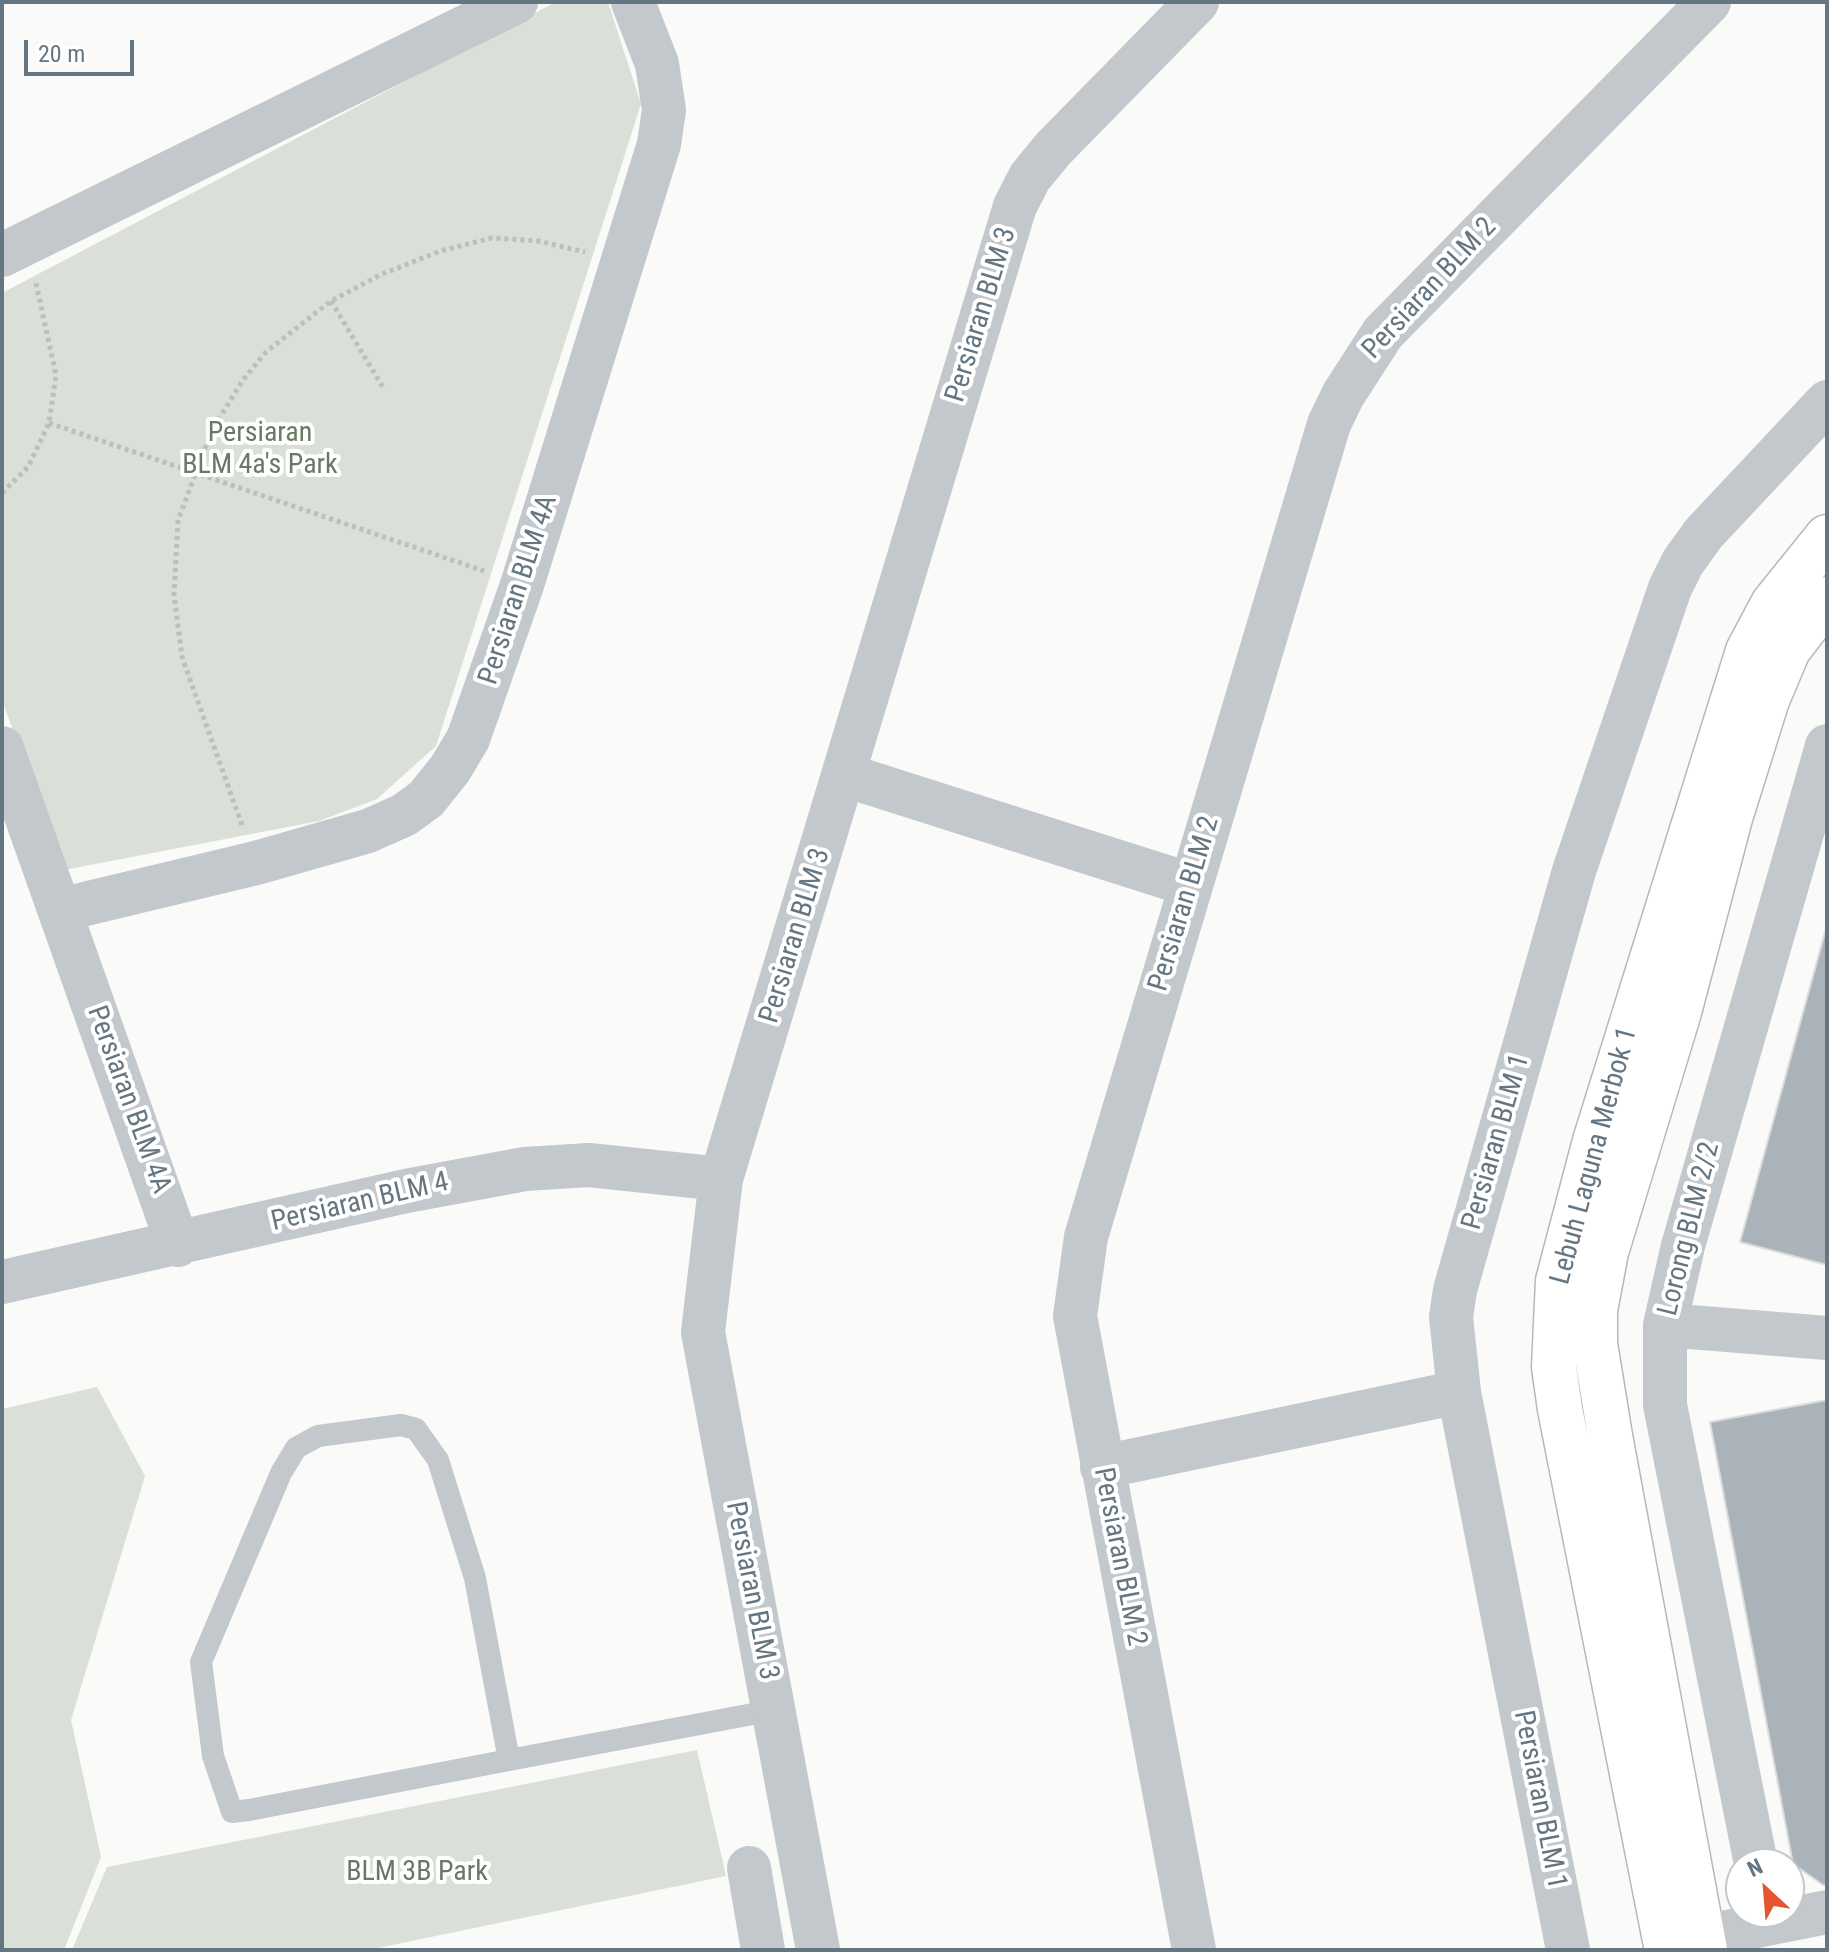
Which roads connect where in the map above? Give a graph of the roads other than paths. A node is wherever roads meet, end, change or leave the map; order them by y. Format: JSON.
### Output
{"nodes":[{"id":1,"x":516,"y":2,"type":"edge"},
{"id":2,"x":633,"y":2,"type":"edge"},
{"id":3,"x":1197,"y":2,"type":"edge"},
{"id":4,"x":1709,"y":2,"type":"edge"},
{"id":5,"x":14,"y":249,"type":"edge"},
{"id":6,"x":1827,"y":402,"type":"edge"},
{"id":7,"x":1827,"y":537,"type":"edge"},
{"id":8,"x":1827,"y":599,"type":"edge"},
{"id":9,"x":1827,"y":746,"type":"edge"},
{"id":10,"x":2,"y":748,"type":"edge"},
{"id":11,"x":845,"y":775,"type":"junction"},
{"id":12,"x":1191,"y":885,"type":"junction"},
{"id":13,"x":60,"y":910,"type":"junction"},
{"id":14,"x":721,"y":1179,"type":"junction"},
{"id":15,"x":178,"y":1245,"type":"junction"},
{"id":16,"x":2,"y":1282,"type":"edge"},
{"id":17,"x":1665,"y":1325,"type":"junction"},
{"id":18,"x":1827,"y":1338,"type":"edge"},
{"id":19,"x":1459,"y":1392,"type":"junction"},
{"id":20,"x":1102,"y":1467,"type":"junction"},
{"id":21,"x":774,"y":1710,"type":"junction"},
{"id":22,"x":509,"y":1760,"type":"junction"},
{"id":23,"x":1753,"y":1848,"type":"edge"},
{"id":24,"x":749,"y":1868,"type":"dead end"},
{"id":25,"x":1827,"y":1912,"type":"edge"},
{"id":26,"x":1769,"y":1929,"type":"edge"},
{"id":27,"x":1685,"y":1945,"type":"edge"},
{"id":28,"x":763,"y":1950,"type":"edge"},
{"id":29,"x":818,"y":1950,"type":"edge"},
{"id":30,"x":1194,"y":1950,"type":"edge"},
{"id":31,"x":1568,"y":1950,"type":"edge"}],
"edges":[{"from":1,"to":5,"type":"street"},
{"from":2,"to":13,"type":"street","name":"Persiaran BLM 4A"},
{"from":3,"to":11,"type":"street","name":"Persiaran BLM 3"},
{"from":4,"to":12,"type":"street","name":"Persiaran BLM 2"},
{"from":6,"to":19,"type":"street","name":"Persiaran BLM 1"},
{"from":7,"to":27,"type":"street","name":"Lebuh Laguna Merbok 1"},
{"from":8,"to":27,"type":"street","name":"Lebuh Laguna Merbok 1"},
{"from":9,"to":17,"type":"street","name":"Lorong BLM 2/2"},
{"from":10,"to":13,"type":"street","name":"Persiaran BLM 4A"},
{"from":11,"to":12,"type":"street"},
{"from":11,"to":14,"type":"street","name":"Persiaran BLM 3"},
{"from":12,"to":20,"type":"street","name":"Persiaran BLM 2"},
{"from":13,"to":15,"type":"street","name":"Persiaran BLM 4A"},
{"from":14,"to":15,"type":"street","name":"Persiaran BLM 4"},
{"from":14,"to":21,"type":"street","name":"Persiaran BLM 3"},
{"from":15,"to":16,"type":"street","name":"Persiaran BLM 4"},
{"from":17,"to":18,"type":"street"},
{"from":17,"to":23,"type":"street","name":"Lorong BLM 2/2"},
{"from":19,"to":20,"type":"street"},
{"from":19,"to":31,"type":"street","name":"Persiaran BLM 1"},
{"from":20,"to":30,"type":"street","name":"Persiaran BLM 2"},
{"from":21,"to":22,"type":"lane"},
{"from":21,"to":29,"type":"street","name":"Persiaran BLM 3"},
{"from":22,"to":22,"type":"lane"},
{"from":24,"to":28,"type":"street"},
{"from":25,"to":26,"type":"street"},
{"from":26,"to":27,"type":"street"}]}
